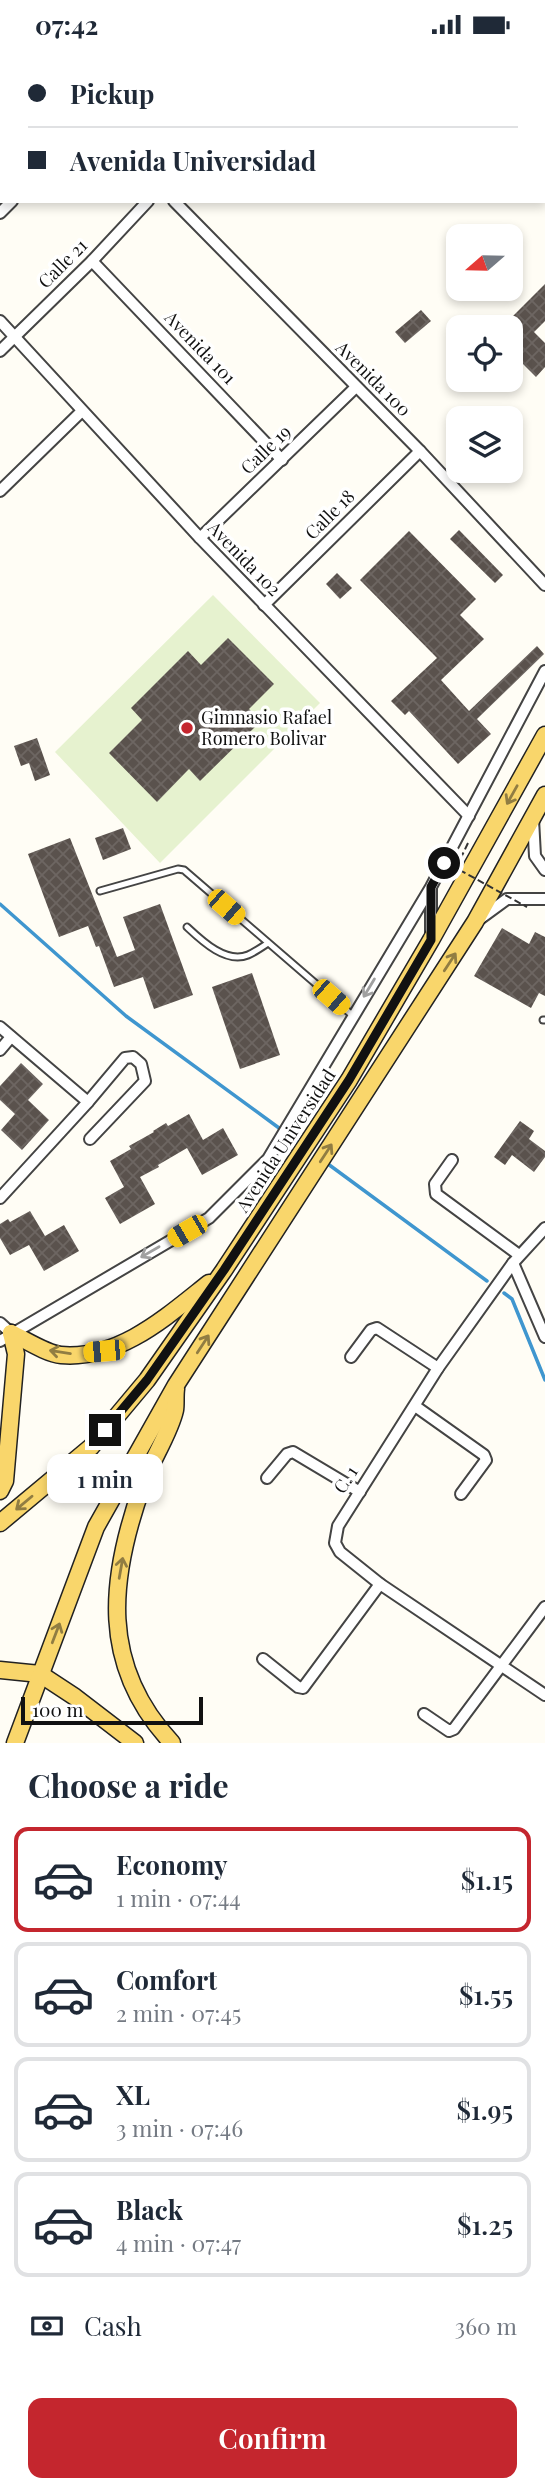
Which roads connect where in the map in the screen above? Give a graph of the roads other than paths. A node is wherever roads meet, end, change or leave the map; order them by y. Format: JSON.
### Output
{"nodes":[{"id":1,"x":146,"y":203,"type":"edge"},
{"id":2,"x":176,"y":203,"type":"edge"},
{"id":3,"x":92,"y":261,"type":"junction"},
{"id":4,"x":0,"y":321,"type":"edge"},
{"id":5,"x":15,"y":336,"type":"junction"},
{"id":6,"x":0,"y":351,"type":"edge"},
{"id":7,"x":356,"y":387,"type":"junction"},
{"id":8,"x":82,"y":411,"type":"junction"},
{"id":9,"x":420,"y":451,"type":"junction"},
{"id":10,"x":282,"y":460,"type":"junction"},
{"id":11,"x":0,"y":491,"type":"edge"},
{"id":12,"x":200,"y":538,"type":"junction"},
{"id":13,"x":545,"y":585,"type":"edge"},
{"id":14,"x":264,"y":605,"type":"junction"},
{"id":15,"x":545,"y":671,"type":"edge"},
{"id":16,"x":545,"y":736,"type":"edge"},
{"id":17,"x":545,"y":795,"type":"edge"},
{"id":18,"x":469,"y":815,"type":"junction"},
{"id":19,"x":533,"y":819,"type":"junction"},
{"id":20,"x":545,"y":870,"type":"edge"},
{"id":21,"x":431,"y":887,"type":"junction"},
{"id":22,"x":100,"y":891,"type":"dead end"},
{"id":23,"x":545,"y":899,"type":"edge"},
{"id":24,"x":475,"y":922,"type":"junction"},
{"id":25,"x":187,"y":927,"type":"dead end"},
{"id":26,"x":431,"y":940,"type":"junction"},
{"id":27,"x":268,"y":943,"type":"junction"},
{"id":28,"x":352,"y":1015,"type":"junction"},
{"id":29,"x":0,"y":1027,"type":"edge"},
{"id":30,"x":11,"y":1037,"type":"junction"},
{"id":31,"x":0,"y":1050,"type":"edge"},
{"id":32,"x":88,"y":1102,"type":"junction"},
{"id":33,"x":90,"y":1139,"type":"dead end"},
{"id":34,"x":452,"y":1160,"type":"dead end"},
{"id":35,"x":0,"y":1198,"type":"edge"},
{"id":36,"x":545,"y":1228,"type":"edge"},
{"id":37,"x":516,"y":1259,"type":"junction"},
{"id":38,"x":224,"y":1270,"type":"junction"},
{"id":39,"x":4,"y":1332,"type":"edge"},
{"id":40,"x":545,"y":1337,"type":"edge"},
{"id":41,"x":351,"y":1357,"type":"dead end"},
{"id":42,"x":439,"y":1368,"type":"junction"},
{"id":43,"x":176,"y":1385,"type":"junction"},
{"id":44,"x":415,"y":1406,"type":"junction"},
{"id":45,"x":5,"y":1424,"type":"edge"},
{"id":46,"x":267,"y":1478,"type":"dead end"},
{"id":47,"x":0,"y":1491,"type":"edge"},
{"id":48,"x":360,"y":1492,"type":"junction"},
{"id":49,"x":461,"y":1494,"type":"dead end"},
{"id":50,"x":0,"y":1523,"type":"edge"},
{"id":51,"x":380,"y":1584,"type":"junction"},
{"id":52,"x":545,"y":1607,"type":"edge"},
{"id":53,"x":263,"y":1659,"type":"dead end"},
{"id":54,"x":501,"y":1665,"type":"junction"},
{"id":55,"x":0,"y":1670,"type":"edge"},
{"id":56,"x":40,"y":1674,"type":"junction"},
{"id":57,"x":545,"y":1695,"type":"edge"},
{"id":58,"x":424,"y":1714,"type":"dead end"},
{"id":59,"x":15,"y":1743,"type":"edge"},
{"id":60,"x":135,"y":1743,"type":"edge"},
{"id":61,"x":172,"y":1743,"type":"edge"}],
"edges":[{"from":1,"to":3,"type":"street","name":"Calle 21"},
{"from":2,"to":7,"type":"street","name":"Avenida 100"},
{"from":3,"to":5,"type":"street","name":"Calle 21"},
{"from":3,"to":10,"type":"street","name":"Avenida 101"},
{"from":4,"to":5,"type":"street","name":"Avenida 102"},
{"from":5,"to":6,"type":"street","name":"Calle 21"},
{"from":5,"to":8,"type":"street","name":"Avenida 102"},
{"from":7,"to":9,"type":"street","name":"Avenida 100"},
{"from":7,"to":10,"type":"street","name":"Calle 19"},
{"from":8,"to":11,"type":"street"},
{"from":8,"to":12,"type":"street","name":"Avenida 102"},
{"from":9,"to":13,"type":"street","name":"Avenida 100"},
{"from":9,"to":14,"type":"street","name":"Calle 18"},
{"from":10,"to":12,"type":"street","name":"Calle 19"},
{"from":12,"to":14,"type":"street","name":"Avenida 102"},
{"from":14,"to":18,"type":"street","name":"Avenida 102"},
{"from":15,"to":18,"type":"street","name":"Avenida Universidad"},
{"from":16,"to":26,"type":"main road","name":"Avenida Universidad","one_way":true},
{"from":17,"to":19,"type":"main road"},
{"from":18,"to":21,"type":"street","name":"Avenida Universidad"},
{"from":19,"to":20,"type":"street"},
{"from":19,"to":24,"type":"main road"},
{"from":21,"to":26,"type":"street"},
{"from":21,"to":28,"type":"street","name":"Avenida Universidad","one_way":true},
{"from":22,"to":27,"type":"lane"},
{"from":23,"to":24,"type":"street"},
{"from":43,"to":24,"type":"main road","one_way":true},
{"from":25,"to":27,"type":"lane"},
{"from":26,"to":38,"type":"main road","name":"Avenida Universidad"},
{"from":27,"to":28,"type":"lane"},
{"from":28,"to":39,"type":"street","name":"Avenida Universidad","one_way":true},
{"from":29,"to":30,"type":"street"},
{"from":30,"to":31,"type":"street"},
{"from":30,"to":32,"type":"street"},
{"from":32,"to":33,"type":"street"},
{"from":32,"to":35,"type":"street"},
{"from":34,"to":37,"type":"street"},
{"from":36,"to":37,"type":"street","name":"C. 1"},
{"from":37,"to":40,"type":"street"},
{"from":37,"to":42,"type":"street","name":"C. 1"},
{"from":38,"to":39,"type":"main road","one_way":true},
{"from":38,"to":50,"type":"main road","name":"Avenida Universidad","one_way":true},
{"from":39,"to":45,"type":"main road"},
{"from":41,"to":42,"type":"street"},
{"from":42,"to":44,"type":"street","name":"C. 1"},
{"from":56,"to":43,"type":"main road","one_way":true},
{"from":61,"to":43,"type":"main road","one_way":true},
{"from":44,"to":48,"type":"street","name":"C. 1"},
{"from":44,"to":49,"type":"street"},
{"from":45,"to":47,"type":"main road"},
{"from":46,"to":48,"type":"street"},
{"from":48,"to":51,"type":"street","name":"C. 1"},
{"from":51,"to":53,"type":"street"},
{"from":51,"to":54,"type":"street","name":"C. 1"},
{"from":52,"to":54,"type":"street"},
{"from":54,"to":57,"type":"street","name":"C. 1"},
{"from":54,"to":58,"type":"street"},
{"from":55,"to":56,"type":"main road"},
{"from":56,"to":59,"type":"main road"},
{"from":56,"to":60,"type":"main road"}]}
